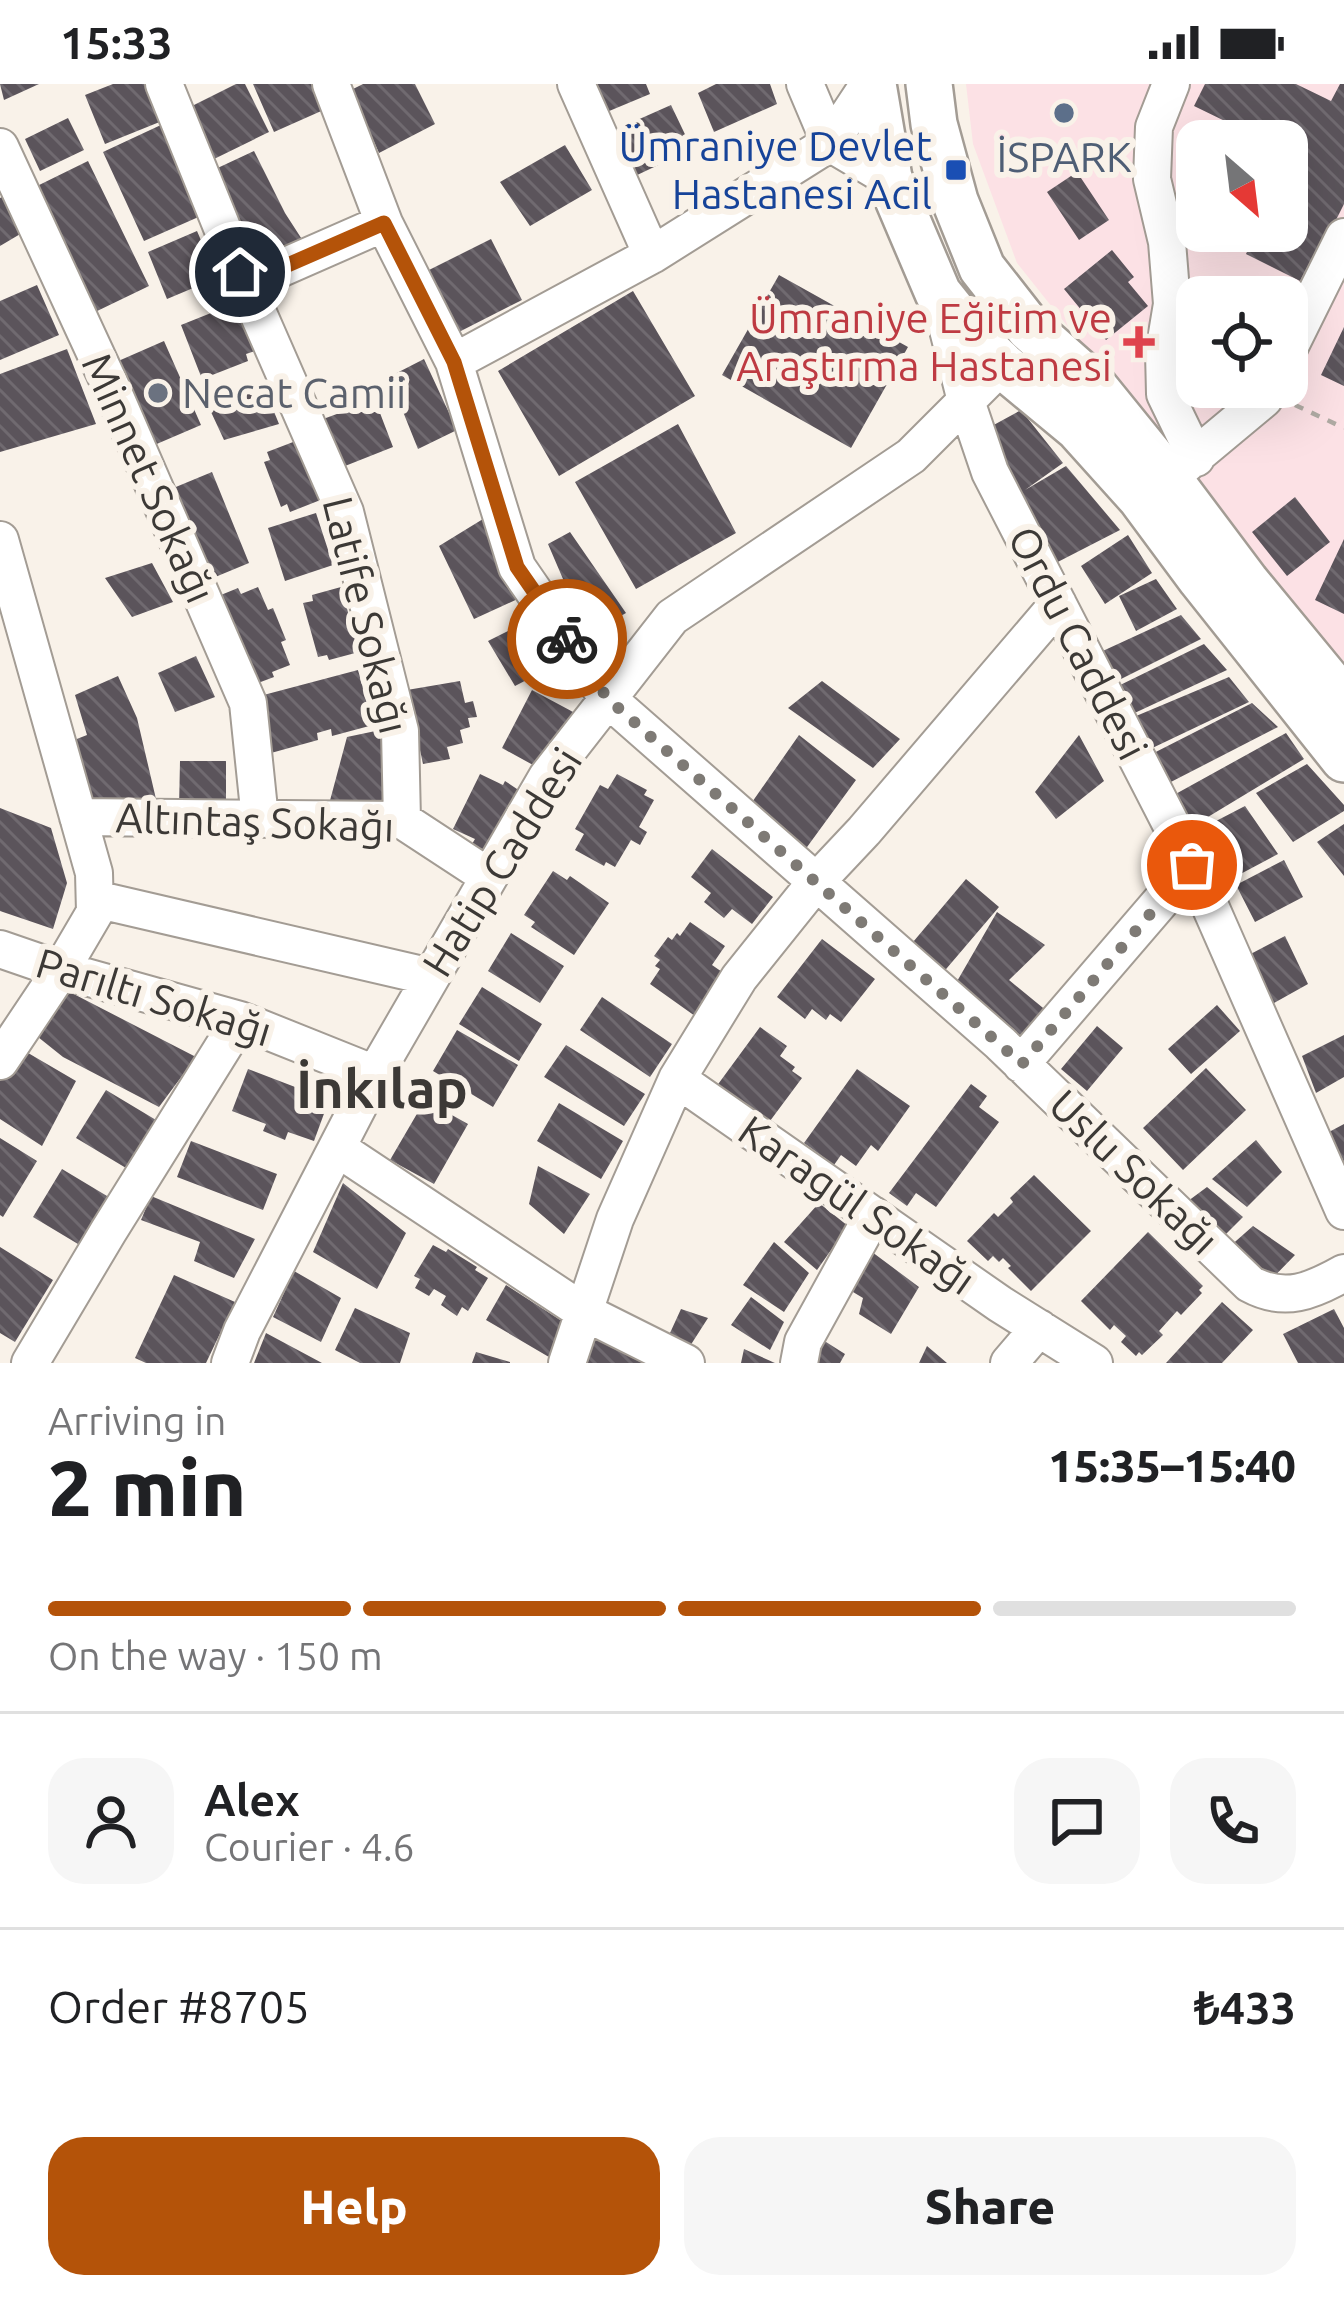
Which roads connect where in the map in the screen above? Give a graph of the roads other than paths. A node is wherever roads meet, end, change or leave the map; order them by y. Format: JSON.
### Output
{"nodes":[{"id":1,"x":164,"y":84,"type":"edge"},
{"id":2,"x":331,"y":84,"type":"edge"},
{"id":3,"x":576,"y":84,"type":"edge"},
{"id":4,"x":806,"y":84,"type":"edge"},
{"id":5,"x":871,"y":84,"type":"edge"},
{"id":6,"x":929,"y":84,"type":"edge"},
{"id":7,"x":1171,"y":84,"type":"edge"},
{"id":8,"x":830,"y":143,"type":"junction"},
{"id":9,"x":0,"y":147,"type":"edge"},
{"id":10,"x":889,"y":178,"type":"junction"},
{"id":11,"x":384,"y":223,"type":"junction"},
{"id":12,"x":1344,"y":237,"type":"edge"},
{"id":13,"x":652,"y":255,"type":"junction"},
{"id":14,"x":244,"y":284,"type":"junction"},
{"id":15,"x":938,"y":293,"type":"junction"},
{"id":16,"x":1308,"y":310,"type":"edge"},
{"id":17,"x":1029,"y":328,"type":"junction"},
{"id":18,"x":454,"y":362,"type":"junction"},
{"id":19,"x":1002,"y":365,"type":"junction"},
{"id":20,"x":966,"y":400,"type":"junction"},
{"id":21,"x":1253,"y":408,"type":"edge"},
{"id":22,"x":1168,"y":478,"type":"junction"},
{"id":23,"x":0,"y":540,"type":"edge"},
{"id":24,"x":1058,"y":604,"type":"junction"},
{"id":25,"x":608,"y":699,"type":"junction"},
{"id":26,"x":1344,"y":701,"type":"edge"},
{"id":27,"x":1344,"y":759,"type":"edge"},
{"id":28,"x":78,"y":817,"type":"junction"},
{"id":29,"x":260,"y":819,"type":"junction"},
{"id":30,"x":402,"y":820,"type":"junction"},
{"id":31,"x":1192,"y":865,"type":"junction"},
{"id":32,"x":489,"y":877,"type":"junction"},
{"id":33,"x":816,"y":882,"type":"junction"},
{"id":34,"x":95,"y":899,"type":"junction"},
{"id":35,"x":0,"y":949,"type":"edge"},
{"id":36,"x":61,"y":970,"type":"junction"},
{"id":37,"x":431,"y":977,"type":"junction"},
{"id":38,"x":240,"y":1020,"type":"junction"},
{"id":39,"x":0,"y":1060,"type":"edge"},
{"id":40,"x":1022,"y":1064,"type":"junction"},
{"id":41,"x":375,"y":1074,"type":"junction"},
{"id":42,"x":677,"y":1079,"type":"junction"},
{"id":43,"x":337,"y":1148,"type":"junction"},
{"id":44,"x":1344,"y":1211,"type":"edge"},
{"id":45,"x":873,"y":1215,"type":"junction"},
{"id":46,"x":1344,"y":1274,"type":"edge"},
{"id":47,"x":584,"y":1312,"type":"junction"},
{"id":48,"x":1039,"y":1328,"type":"junction"},
{"id":49,"x":43,"y":1360,"type":"edge"},
{"id":50,"x":230,"y":1363,"type":"edge"},
{"id":51,"x":567,"y":1363,"type":"edge"},
{"id":52,"x":686,"y":1363,"type":"edge"},
{"id":53,"x":799,"y":1363,"type":"edge"},
{"id":54,"x":1009,"y":1363,"type":"edge"},
{"id":55,"x":1094,"y":1363,"type":"edge"}],
"edges":[{"from":1,"to":14,"type":"street","name":"Latife Sokağı"},
{"from":2,"to":11,"type":"street","name":"Uslu Sokağı"},
{"from":3,"to":13,"type":"street"},
{"from":4,"to":8,"type":"street"},
{"from":5,"to":8,"type":"street"},
{"from":5,"to":10,"type":"main road"},
{"from":6,"to":17,"type":"main road"},
{"from":7,"to":22,"type":"street"},
{"from":8,"to":10,"type":"street"},
{"from":8,"to":13,"type":"street"},
{"from":9,"to":29,"type":"street","name":"Minnet Sokağı"},
{"from":10,"to":15,"type":"main road"},
{"from":11,"to":14,"type":"street"},
{"from":11,"to":18,"type":"street","name":"Uslu Sokağı"},
{"from":12,"to":16,"type":"street"},
{"from":13,"to":18,"type":"street"},
{"from":14,"to":30,"type":"street","name":"Latife Sokağı"},
{"from":15,"to":19,"type":"main road"},
{"from":15,"to":20,"type":"street","name":"Ordu Caddesi"},
{"from":17,"to":19,"type":"main road"},
{"from":17,"to":22,"type":"main road"},
{"from":18,"to":25,"type":"street","name":"Uslu Sokağı"},
{"from":19,"to":20,"type":"street","name":"Hatip Caddesi"},
{"from":19,"to":22,"type":"main road"},
{"from":20,"to":24,"type":"street","name":"Ordu Caddesi"},
{"from":20,"to":25,"type":"street","name":"Hatip Caddesi"},
{"from":21,"to":22,"type":"street"},
{"from":22,"to":26,"type":"main road"},
{"from":22,"to":27,"type":"main road"},
{"from":23,"to":28,"type":"street"},
{"from":24,"to":31,"type":"street","name":"Ordu Caddesi"},
{"from":24,"to":33,"type":"street"},
{"from":25,"to":32,"type":"street","name":"Hatip Caddesi"},
{"from":25,"to":33,"type":"street","name":"Uslu Sokağı"},
{"from":28,"to":29,"type":"street","name":"Altıntaş Sokağı"},
{"from":28,"to":34,"type":"street"},
{"from":29,"to":30,"type":"street","name":"Altıntaş Sokağı"},
{"from":30,"to":32,"type":"street","name":"Altıntaş Sokağı"},
{"from":31,"to":40,"type":"street"},
{"from":31,"to":44,"type":"street","name":"Ordu Caddesi"},
{"from":32,"to":37,"type":"street","name":"Hatip Caddesi"},
{"from":33,"to":40,"type":"street","name":"Uslu Sokağı"},
{"from":33,"to":42,"type":"street"},
{"from":34,"to":36,"type":"street"},
{"from":34,"to":37,"type":"street"},
{"from":35,"to":36,"type":"street","name":"Parıltı Sokağı"},
{"from":36,"to":38,"type":"street","name":"Parıltı Sokağı"},
{"from":36,"to":39,"type":"street"},
{"from":37,"to":41,"type":"street","name":"Hatip Caddesi"},
{"from":38,"to":41,"type":"street","name":"Parıltı Sokağı"},
{"from":38,"to":49,"type":"street"},
{"from":40,"to":46,"type":"street","name":"Uslu Sokağı"},
{"from":41,"to":43,"type":"street","name":"Hatip Caddesi"},
{"from":42,"to":45,"type":"street","name":"Karagül Sokağı"},
{"from":42,"to":47,"type":"street"},
{"from":43,"to":47,"type":"street"},
{"from":43,"to":50,"type":"street","name":"Hatip Caddesi"},
{"from":45,"to":48,"type":"street","name":"Karagül Sokağı"},
{"from":45,"to":53,"type":"street"},
{"from":47,"to":51,"type":"street"},
{"from":47,"to":52,"type":"street"},
{"from":48,"to":54,"type":"street"},
{"from":48,"to":55,"type":"street","name":"Karagül Sokağı"}]}
